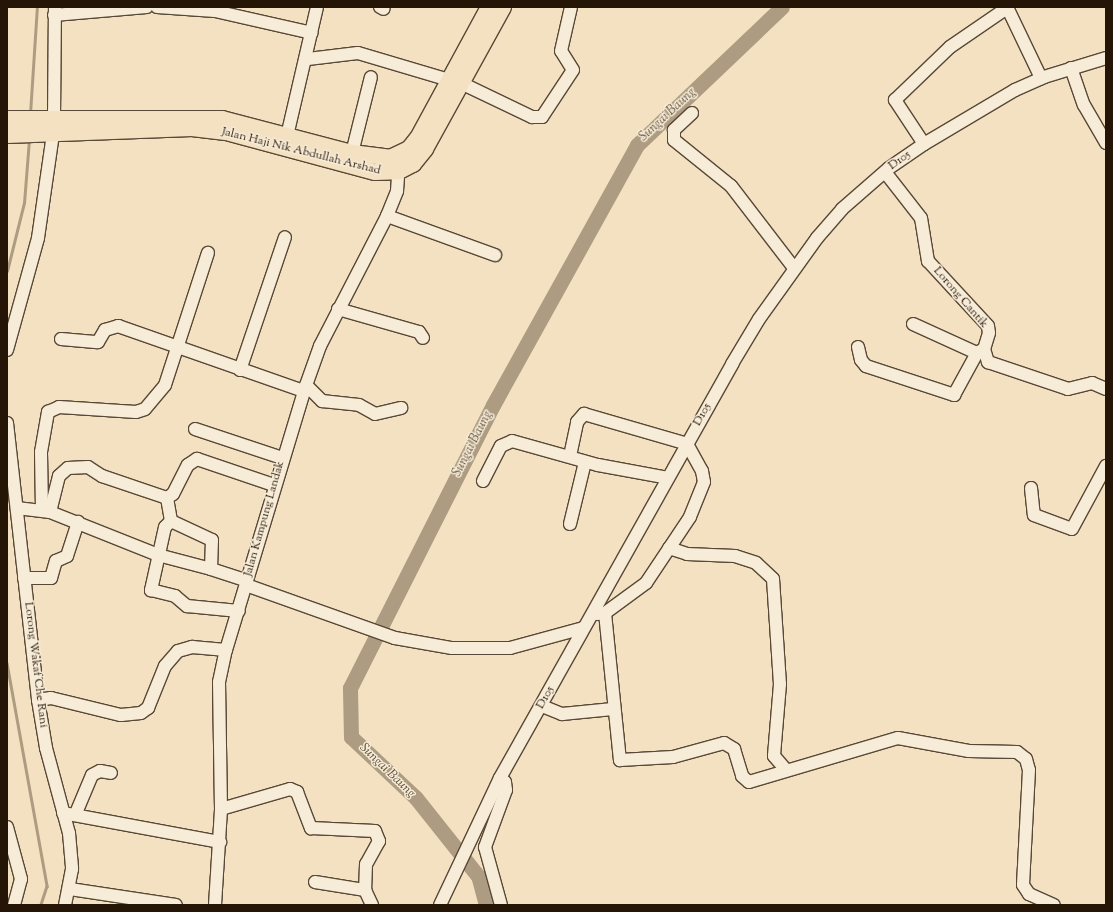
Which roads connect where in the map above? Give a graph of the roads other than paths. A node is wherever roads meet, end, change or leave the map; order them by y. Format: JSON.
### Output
{"nodes":[{"id":1,"x":147,"y":7,"type":"edge"},
{"id":2,"x":157,"y":7,"type":"edge"},
{"id":3,"x":317,"y":7,"type":"edge"},
{"id":4,"x":489,"y":7,"type":"edge"},
{"id":5,"x":503,"y":7,"type":"edge"},
{"id":6,"x":571,"y":7,"type":"edge"},
{"id":7,"x":1007,"y":8,"type":"edge"},
{"id":8,"x":54,"y":11,"type":"edge"},
{"id":9,"x":312,"y":33,"type":"junction"},
{"id":10,"x":1106,"y":58,"type":"edge"},
{"id":11,"x":308,"y":59,"type":"junction"},
{"id":12,"x":1071,"y":68,"type":"junction"},
{"id":13,"x":371,"y":77,"type":"dead end"},
{"id":14,"x":1041,"y":78,"type":"junction"},
{"id":15,"x":455,"y":82,"type":"junction"},
{"id":16,"x":692,"y":113,"type":"dead end"},
{"id":17,"x":7,"y":119,"type":"edge"},
{"id":18,"x":53,"y":127,"type":"junction"},
{"id":19,"x":7,"y":135,"type":"edge"},
{"id":20,"x":288,"y":136,"type":"junction"},
{"id":21,"x":1106,"y":143,"type":"edge"},
{"id":22,"x":924,"y":144,"type":"junction"},
{"id":23,"x":352,"y":153,"type":"junction"},
{"id":24,"x":400,"y":154,"type":"junction"},
{"id":25,"x":399,"y":171,"type":"junction"},
{"id":26,"x":885,"y":172,"type":"junction"},
{"id":27,"x":387,"y":216,"type":"junction"},
{"id":28,"x":285,"y":237,"type":"dead end"},
{"id":29,"x":208,"y":253,"type":"dead end"},
{"id":30,"x":496,"y":255,"type":"dead end"},
{"id":31,"x":794,"y":268,"type":"junction"},
{"id":32,"x":338,"y":309,"type":"junction"},
{"id":33,"x":913,"y":324,"type":"dead end"},
{"id":34,"x":423,"y":338,"type":"dead end"},
{"id":35,"x":60,"y":339,"type":"dead end"},
{"id":36,"x":858,"y":347,"type":"dead end"},
{"id":37,"x":180,"y":348,"type":"junction"},
{"id":38,"x":7,"y":350,"type":"edge"},
{"id":39,"x":981,"y":351,"type":"junction"},
{"id":40,"x":240,"y":370,"type":"junction"},
{"id":41,"x":305,"y":388,"type":"junction"},
{"id":42,"x":1106,"y":389,"type":"edge"},
{"id":43,"x":401,"y":408,"type":"dead end"},
{"id":44,"x":7,"y":423,"type":"edge"},
{"id":45,"x":195,"y":429,"type":"dead end"},
{"id":46,"x":687,"y":444,"type":"junction"},
{"id":47,"x":570,"y":456,"type":"junction"},
{"id":48,"x":282,"y":458,"type":"junction"},
{"id":49,"x":585,"y":462,"type":"junction"},
{"id":50,"x":1106,"y":466,"type":"edge"},
{"id":51,"x":668,"y":478,"type":"junction"},
{"id":52,"x":483,"y":481,"type":"dead end"},
{"id":53,"x":274,"y":485,"type":"junction"},
{"id":54,"x":1031,"y":488,"type":"dead end"},
{"id":55,"x":167,"y":498,"type":"junction"},
{"id":56,"x":17,"y":508,"type":"junction"},
{"id":57,"x":46,"y":511,"type":"junction"},
{"id":58,"x":171,"y":521,"type":"junction"},
{"id":59,"x":78,"y":522,"type":"junction"},
{"id":60,"x":570,"y":524,"type":"dead end"},
{"id":61,"x":669,"y":548,"type":"junction"},
{"id":62,"x":158,"y":555,"type":"junction"},
{"id":63,"x":211,"y":570,"type":"junction"},
{"id":64,"x":24,"y":578,"type":"junction"},
{"id":65,"x":246,"y":583,"type":"junction"},
{"id":66,"x":238,"y":611,"type":"junction"},
{"id":67,"x":605,"y":613,"type":"junction"},
{"id":68,"x":590,"y":615,"type":"junction"},
{"id":69,"x":583,"y":628,"type":"junction"},
{"id":70,"x":226,"y":650,"type":"junction"},
{"id":71,"x":38,"y":700,"type":"junction"},
{"id":72,"x":542,"y":706,"type":"junction"},
{"id":73,"x":612,"y":710,"type":"junction"},
{"id":74,"x":786,"y":770,"type":"junction"},
{"id":75,"x":111,"y":773,"type":"dead end"},
{"id":76,"x":500,"y":778,"type":"junction"},
{"id":77,"x":221,"y":809,"type":"junction"},
{"id":78,"x":63,"y":812,"type":"junction"},
{"id":79,"x":76,"y":813,"type":"junction"},
{"id":80,"x":7,"y":827,"type":"edge"},
{"id":81,"x":220,"y":842,"type":"junction"},
{"id":82,"x":315,"y":882,"type":"dead end"},
{"id":83,"x":70,"y":889,"type":"junction"},
{"id":84,"x":365,"y":890,"type":"junction"},
{"id":85,"x":14,"y":905,"type":"edge"},
{"id":86,"x":65,"y":905,"type":"edge"},
{"id":87,"x":176,"y":905,"type":"edge"},
{"id":88,"x":215,"y":905,"type":"edge"},
{"id":89,"x":372,"y":905,"type":"edge"},
{"id":90,"x":440,"y":905,"type":"edge"},
{"id":91,"x":501,"y":905,"type":"edge"},
{"id":92,"x":1054,"y":905,"type":"edge"}],
"edges":[{"from":1,"to":8,"type":"street"},
{"from":2,"to":9,"type":"street"},
{"from":3,"to":9,"type":"street"},
{"from":4,"to":15,"type":"main road","name":"Jalan Haji Nik Abdullah Arshad"},
{"from":5,"to":15,"type":"main road","name":"Jalan Haji Nik Abdullah Arshad"},
{"from":6,"to":15,"type":"street"},
{"from":7,"to":14,"type":"street"},
{"from":7,"to":22,"type":"street"},
{"from":8,"to":18,"type":"street"},
{"from":9,"to":11,"type":"street"},
{"from":10,"to":12,"type":"street","name":"D105"},
{"from":11,"to":15,"type":"street"},
{"from":11,"to":20,"type":"street"},
{"from":12,"to":14,"type":"street","name":"D105"},
{"from":12,"to":21,"type":"street"},
{"from":13,"to":23,"type":"street"},
{"from":14,"to":22,"type":"street","name":"D105"},
{"from":15,"to":24,"type":"main road","name":"Jalan Haji Nik Abdullah Arshad"},
{"from":15,"to":25,"type":"main road","name":"Jalan Haji Nik Abdullah Arshad"},
{"from":16,"to":31,"type":"street"},
{"from":17,"to":18,"type":"main road","name":"Jalan Haji Nik Abdullah Arshad"},
{"from":18,"to":19,"type":"main road","name":"Jalan Haji Nik Abdullah Arshad"},
{"from":18,"to":20,"type":"main road","name":"Jalan Haji Nik Abdullah Arshad"},
{"from":18,"to":25,"type":"main road","name":"Jalan Haji Nik Abdullah Arshad"},
{"from":18,"to":38,"type":"street"},
{"from":20,"to":23,"type":"main road","name":"Jalan Haji Nik Abdullah Arshad"},
{"from":22,"to":26,"type":"street","name":"D105"},
{"from":23,"to":24,"type":"main road","name":"Jalan Haji Nik Abdullah Arshad"},
{"from":24,"to":25,"type":"street","name":"Jalan Kampung Landak"},
{"from":25,"to":27,"type":"street","name":"Jalan Kampung Landak"},
{"from":26,"to":31,"type":"street","name":"D105"},
{"from":26,"to":39,"type":"street","name":"Lorong Cantik"},
{"from":27,"to":30,"type":"street"},
{"from":27,"to":32,"type":"street","name":"Jalan Kampung Landak"},
{"from":28,"to":40,"type":"street"},
{"from":29,"to":37,"type":"street"},
{"from":31,"to":46,"type":"street","name":"D105"},
{"from":32,"to":34,"type":"street"},
{"from":32,"to":41,"type":"street","name":"Jalan Kampung Landak"},
{"from":33,"to":39,"type":"street"},
{"from":35,"to":37,"type":"street"},
{"from":36,"to":39,"type":"street"},
{"from":37,"to":40,"type":"street"},
{"from":37,"to":57,"type":"street"},
{"from":39,"to":42,"type":"street"},
{"from":40,"to":41,"type":"street"},
{"from":41,"to":43,"type":"street"},
{"from":41,"to":48,"type":"street","name":"Jalan Kampung Landak"},
{"from":44,"to":56,"type":"street","name":"Lorong Wakaf Che Rani"},
{"from":45,"to":48,"type":"street"},
{"from":46,"to":47,"type":"street"},
{"from":46,"to":51,"type":"street","name":"D105"},
{"from":46,"to":61,"type":"street"},
{"from":47,"to":49,"type":"street"},
{"from":47,"to":52,"type":"street"},
{"from":48,"to":53,"type":"street","name":"Jalan Kampung Landak"},
{"from":49,"to":51,"type":"street"},
{"from":49,"to":60,"type":"street"},
{"from":50,"to":54,"type":"street"},
{"from":51,"to":68,"type":"street","name":"D105"},
{"from":53,"to":55,"type":"street"},
{"from":53,"to":65,"type":"street","name":"Jalan Kampung Landak"},
{"from":55,"to":57,"type":"street"},
{"from":55,"to":58,"type":"street"},
{"from":56,"to":57,"type":"street"},
{"from":56,"to":64,"type":"street","name":"Lorong Wakaf Che Rani"},
{"from":57,"to":59,"type":"street"},
{"from":58,"to":62,"type":"street"},
{"from":58,"to":63,"type":"street"},
{"from":59,"to":62,"type":"street"},
{"from":59,"to":64,"type":"street"},
{"from":61,"to":67,"type":"street"},
{"from":61,"to":74,"type":"street"},
{"from":62,"to":63,"type":"street"},
{"from":62,"to":66,"type":"street"},
{"from":63,"to":65,"type":"street"},
{"from":64,"to":71,"type":"street","name":"Lorong Wakaf Che Rani"},
{"from":65,"to":66,"type":"street","name":"Jalan Kampung Landak"},
{"from":65,"to":69,"type":"street"},
{"from":66,"to":70,"type":"street","name":"Jalan Kampung Landak"},
{"from":67,"to":68,"type":"street"},
{"from":67,"to":73,"type":"street"},
{"from":68,"to":69,"type":"street","name":"D105"},
{"from":69,"to":72,"type":"street","name":"D105"},
{"from":70,"to":71,"type":"street"},
{"from":70,"to":77,"type":"street","name":"Jalan Kampung Landak"},
{"from":71,"to":78,"type":"street","name":"Lorong Wakaf Che Rani"},
{"from":72,"to":73,"type":"street"},
{"from":72,"to":76,"type":"street","name":"D105"},
{"from":73,"to":74,"type":"street"},
{"from":74,"to":92,"type":"street"},
{"from":75,"to":79,"type":"street"},
{"from":76,"to":90,"type":"street","name":"D105"},
{"from":76,"to":91,"type":"street"},
{"from":77,"to":81,"type":"street","name":"Jalan Kampung Landak"},
{"from":77,"to":84,"type":"street"},
{"from":78,"to":79,"type":"street"},
{"from":78,"to":83,"type":"street","name":"Lorong Wakaf Che Rani"},
{"from":79,"to":81,"type":"street"},
{"from":80,"to":85,"type":"street"},
{"from":81,"to":88,"type":"street","name":"Jalan Kampung Landak"},
{"from":82,"to":84,"type":"street"},
{"from":83,"to":86,"type":"street","name":"Lorong Wakaf Che Rani"},
{"from":83,"to":87,"type":"street"},
{"from":84,"to":89,"type":"street"}]}
